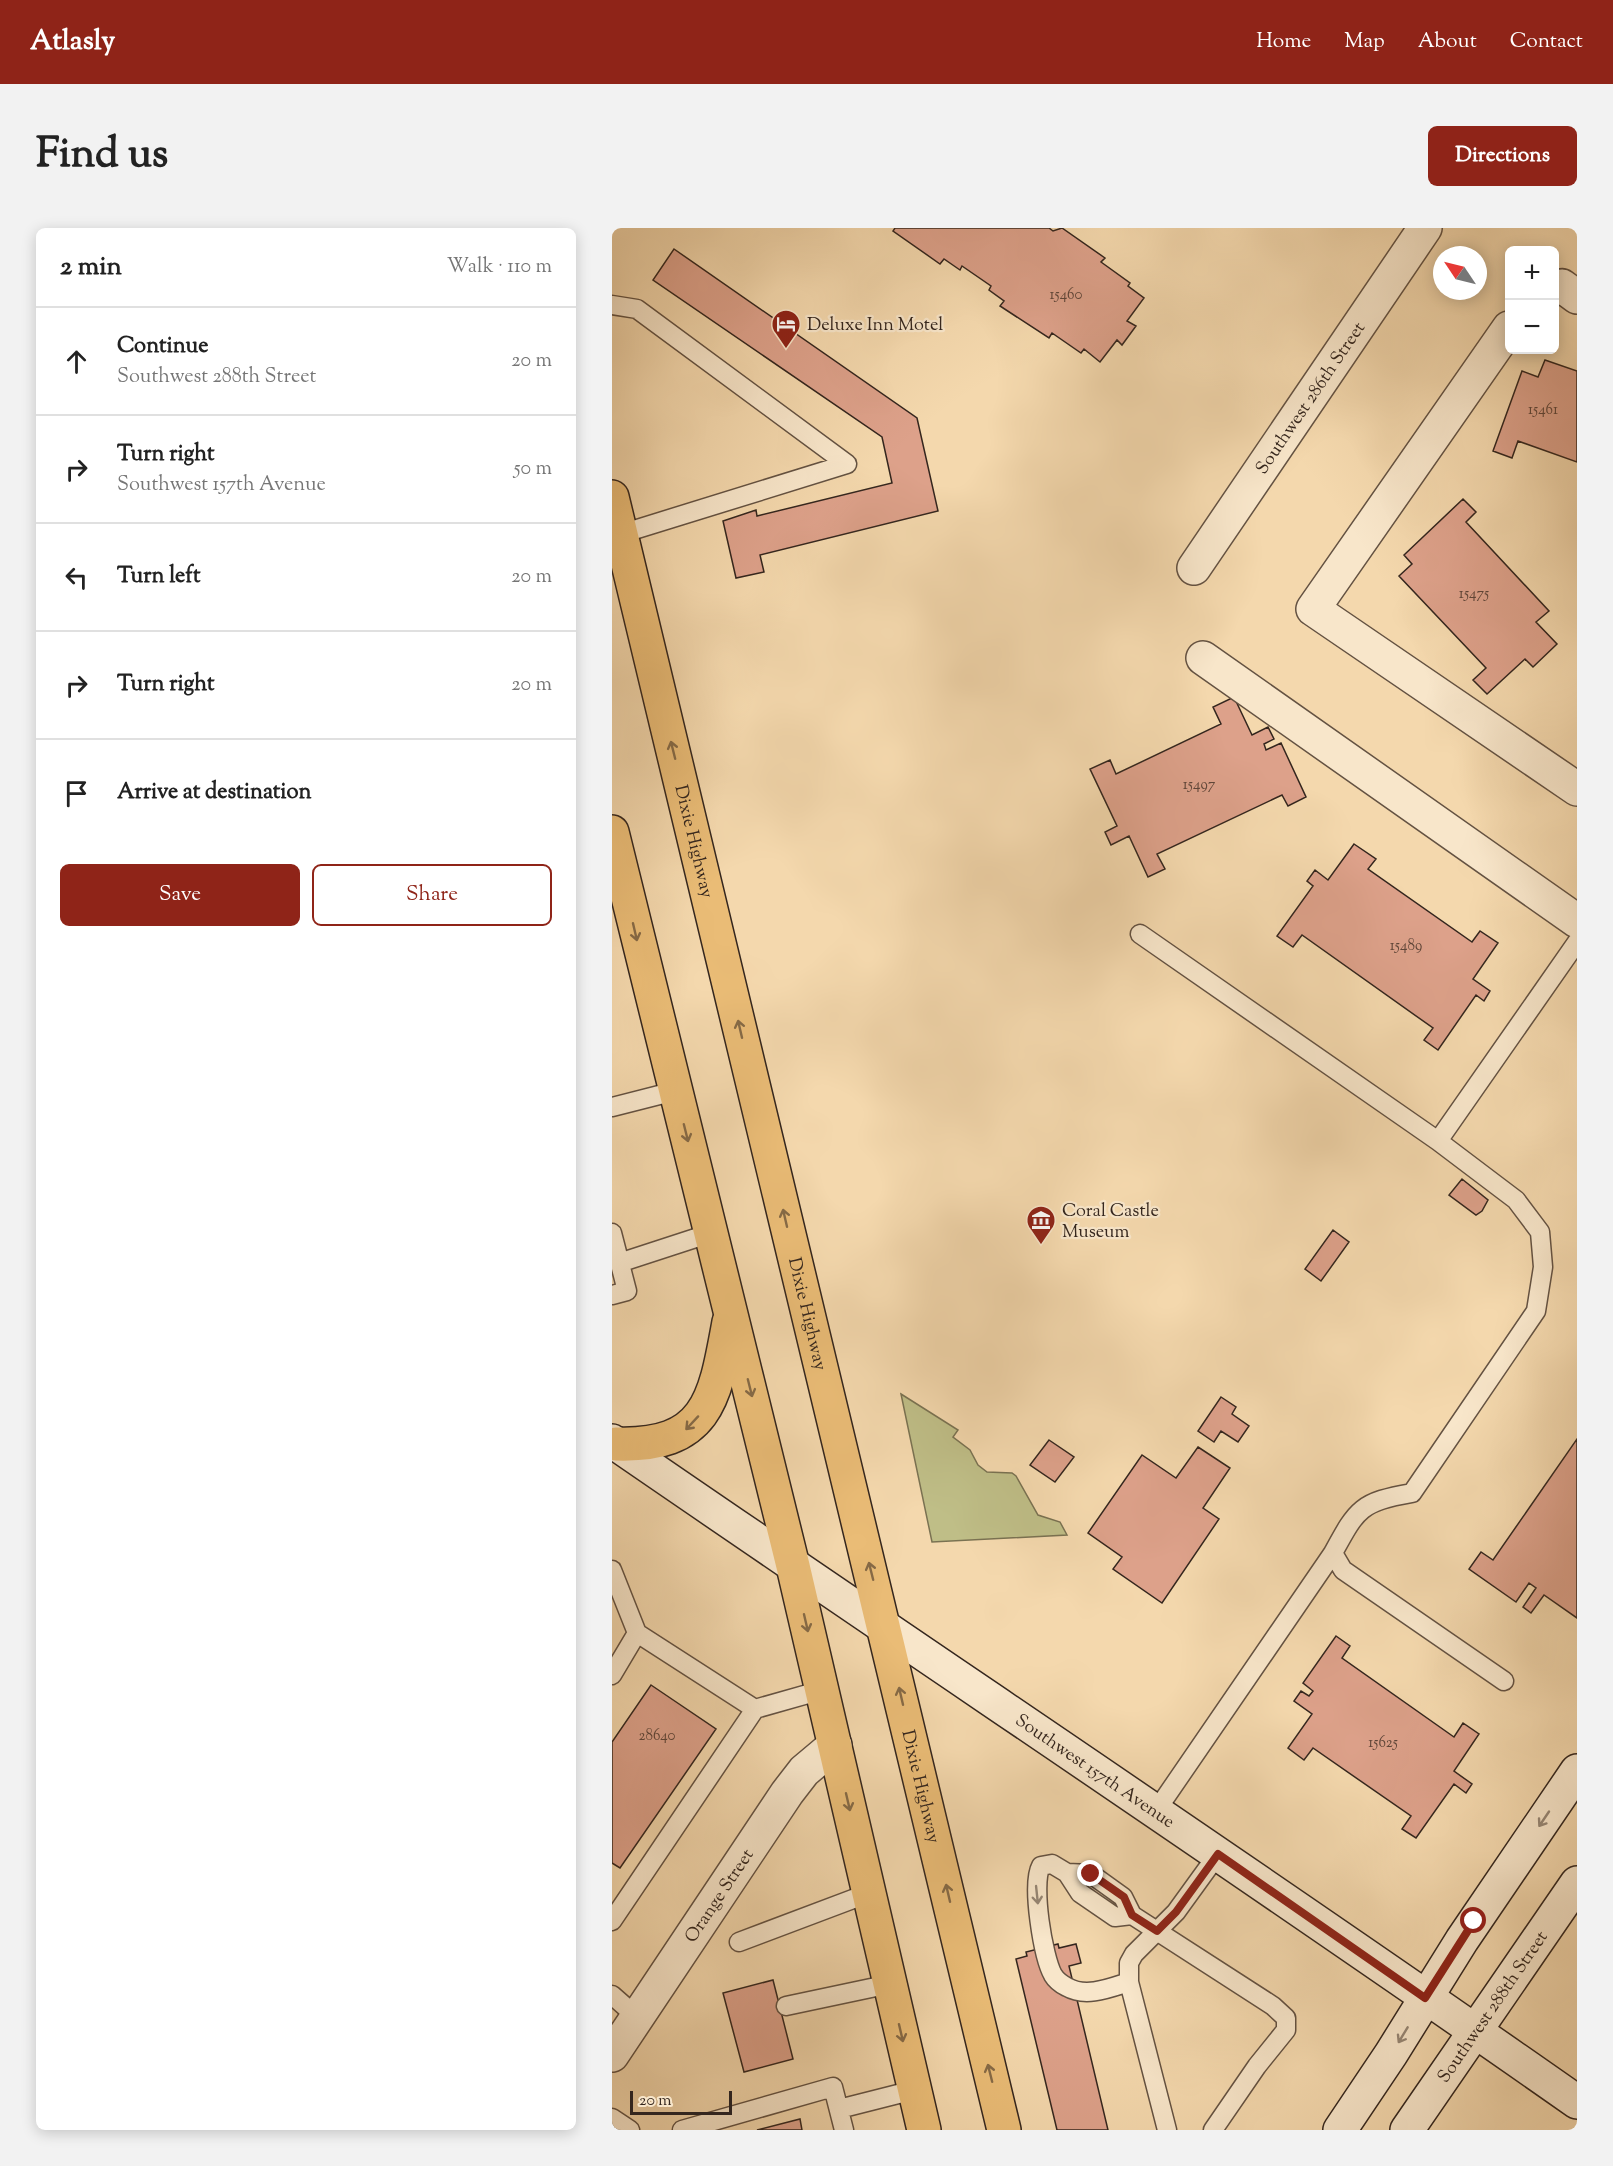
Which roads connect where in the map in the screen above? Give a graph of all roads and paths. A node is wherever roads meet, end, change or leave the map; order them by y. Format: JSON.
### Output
{"nodes":[{"id":1,"x":1425,"y":228,"type":"edge"},
{"id":2,"x":1559,"y":288,"type":"edge"},
{"id":3,"x":1577,"y":297,"type":"edge"},
{"id":4,"x":612,"y":305,"type":"edge"},
{"id":5,"x":1505,"y":334,"type":"edge"},
{"id":6,"x":612,"y":497,"type":"edge"},
{"id":7,"x":621,"y":534,"type":"junction"},
{"id":8,"x":1194,"y":568,"type":"dead end"},
{"id":9,"x":1203,"y":658,"type":"dead end"},
{"id":10,"x":1577,"y":789,"type":"edge"},
{"id":11,"x":612,"y":832,"type":"edge"},
{"id":12,"x":1577,"y":921,"type":"edge"},
{"id":13,"x":1140,"y":934,"type":"dead end"},
{"id":14,"x":1577,"y":942,"type":"edge"},
{"id":15,"x":675,"y":1090,"type":"junction"},
{"id":16,"x":612,"y":1107,"type":"edge"},
{"id":17,"x":1438,"y":1142,"type":"junction"},
{"id":18,"x":612,"y":1233,"type":"edge"},
{"id":19,"x":711,"y":1233,"type":"junction"},
{"id":20,"x":619,"y":1263,"type":"junction"},
{"id":21,"x":612,"y":1295,"type":"edge"},
{"id":22,"x":731,"y":1311,"type":"junction"},
{"id":23,"x":615,"y":1448,"type":"edge"},
{"id":24,"x":1333,"y":1553,"type":"junction"},
{"id":25,"x":793,"y":1566,"type":"junction"},
{"id":26,"x":612,"y":1570,"type":"edge"},
{"id":27,"x":885,"y":1628,"type":"junction"},
{"id":28,"x":637,"y":1633,"type":"junction"},
{"id":29,"x":612,"y":1675,"type":"edge"},
{"id":30,"x":1504,"y":1681,"type":"dead end"},
{"id":31,"x":822,"y":1690,"type":"junction"},
{"id":32,"x":755,"y":1709,"type":"junction"},
{"id":33,"x":835,"y":1745,"type":"junction"},
{"id":34,"x":1577,"y":1771,"type":"edge"},
{"id":35,"x":1156,"y":1811,"type":"junction"},
{"id":36,"x":1218,"y":1854,"type":"junction"},
{"id":37,"x":1577,"y":1882,"type":"edge"},
{"id":38,"x":869,"y":1893,"type":"junction"},
{"id":39,"x":612,"y":1921,"type":"edge"},
{"id":40,"x":1157,"y":1931,"type":"junction"},
{"id":41,"x":740,"y":1942,"type":"dead end"},
{"id":42,"x":1130,"y":1982,"type":"junction"},
{"id":43,"x":890,"y":1984,"type":"junction"},
{"id":44,"x":612,"y":1995,"type":"edge"},
{"id":45,"x":1425,"y":1998,"type":"junction"},
{"id":46,"x":786,"y":2006,"type":"dead end"},
{"id":47,"x":637,"y":2017,"type":"junction"},
{"id":48,"x":1474,"y":2032,"type":"junction"},
{"id":49,"x":612,"y":2055,"type":"edge"},
{"id":50,"x":915,"y":2090,"type":"junction"},
{"id":51,"x":1577,"y":2102,"type":"edge"},
{"id":52,"x":839,"y":2109,"type":"junction"},
{"id":53,"x":612,"y":2118,"type":"edge"},
{"id":54,"x":630,"y":2130,"type":"edge"},
{"id":55,"x":682,"y":2130,"type":"edge"},
{"id":56,"x":844,"y":2130,"type":"edge"},
{"id":57,"x":924,"y":2130,"type":"edge"},
{"id":58,"x":1004,"y":2130,"type":"edge"},
{"id":59,"x":1167,"y":2130,"type":"edge"},
{"id":60,"x":1212,"y":2130,"type":"edge"},
{"id":61,"x":1340,"y":2130,"type":"edge"},
{"id":62,"x":1407,"y":2130,"type":"edge"}],
"edges":[{"from":1,"to":8,"type":"street","name":"Southwest 286th Street"},
{"from":2,"to":3,"type":"street"},
{"from":4,"to":7,"type":"lane"},
{"from":5,"to":10,"type":"street"},
{"from":6,"to":7,"type":"highway","name":"Dixie Highway"},
{"from":27,"to":7,"type":"highway","name":"Dixie Highway","one_way":true},
{"from":9,"to":12,"type":"street"},
{"from":11,"to":15,"type":"highway","one_way":true},
{"from":13,"to":17,"type":"lane"},
{"from":14,"to":17,"type":"lane"},
{"from":15,"to":16,"type":"lane"},
{"from":15,"to":19,"type":"highway","one_way":true},
{"from":17,"to":24,"type":"lane"},
{"from":18,"to":20,"type":"lane"},
{"from":19,"to":20,"type":"lane"},
{"from":19,"to":22,"type":"highway"},
{"from":20,"to":21,"type":"lane"},
{"from":22,"to":23,"type":"highway","one_way":true},
{"from":22,"to":25,"type":"highway","one_way":true},
{"from":23,"to":25,"type":"street","name":"Southwest 157th Avenue"},
{"from":24,"to":30,"type":"lane"},
{"from":24,"to":35,"type":"lane"},
{"from":25,"to":27,"type":"street","name":"Southwest 157th Avenue"},
{"from":25,"to":31,"type":"highway","one_way":true},
{"from":26,"to":28,"type":"lane"},
{"from":27,"to":35,"type":"street","name":"Southwest 157th Avenue"},
{"from":58,"to":27,"type":"highway","name":"Dixie Highway","one_way":true},
{"from":28,"to":29,"type":"lane"},
{"from":28,"to":32,"type":"lane"},
{"from":31,"to":32,"type":"lane"},
{"from":31,"to":33,"type":"highway"},
{"from":32,"to":39,"type":"lane"},
{"from":33,"to":38,"type":"highway","one_way":true},
{"from":33,"to":47,"type":"street","name":"Orange Street"},
{"from":34,"to":45,"type":"street","one_way":true},
{"from":35,"to":36,"type":"street","name":"Southwest 157th Avenue"},
{"from":36,"to":40,"type":"lane"},
{"from":36,"to":45,"type":"street","name":"Southwest 157th Avenue"},
{"from":37,"to":48,"type":"street","name":"Southwest 288th Street"},
{"from":38,"to":41,"type":"lane"},
{"from":38,"to":43,"type":"highway"},
{"from":40,"to":42,"type":"lane"},
{"from":40,"to":42,"type":"lane","one_way":true},
{"from":40,"to":60,"type":"lane"},
{"from":42,"to":59,"type":"lane"},
{"from":43,"to":46,"type":"lane"},
{"from":43,"to":50,"type":"highway","one_way":true},
{"from":44,"to":47,"type":"lane"},
{"from":45,"to":48,"type":"street","name":"Southwest 157th Avenue"},
{"from":45,"to":61,"type":"street","one_way":true},
{"from":47,"to":49,"type":"street","name":"Orange Street"},
{"from":48,"to":51,"type":"street","name":"Southwest 157th Avenue"},
{"from":48,"to":62,"type":"street","name":"Southwest 288th Street"},
{"from":50,"to":52,"type":"lane"},
{"from":50,"to":57,"type":"highway"},
{"from":52,"to":55,"type":"lane"},
{"from":52,"to":56,"type":"lane"},
{"from":53,"to":54,"type":"lane"}]}
